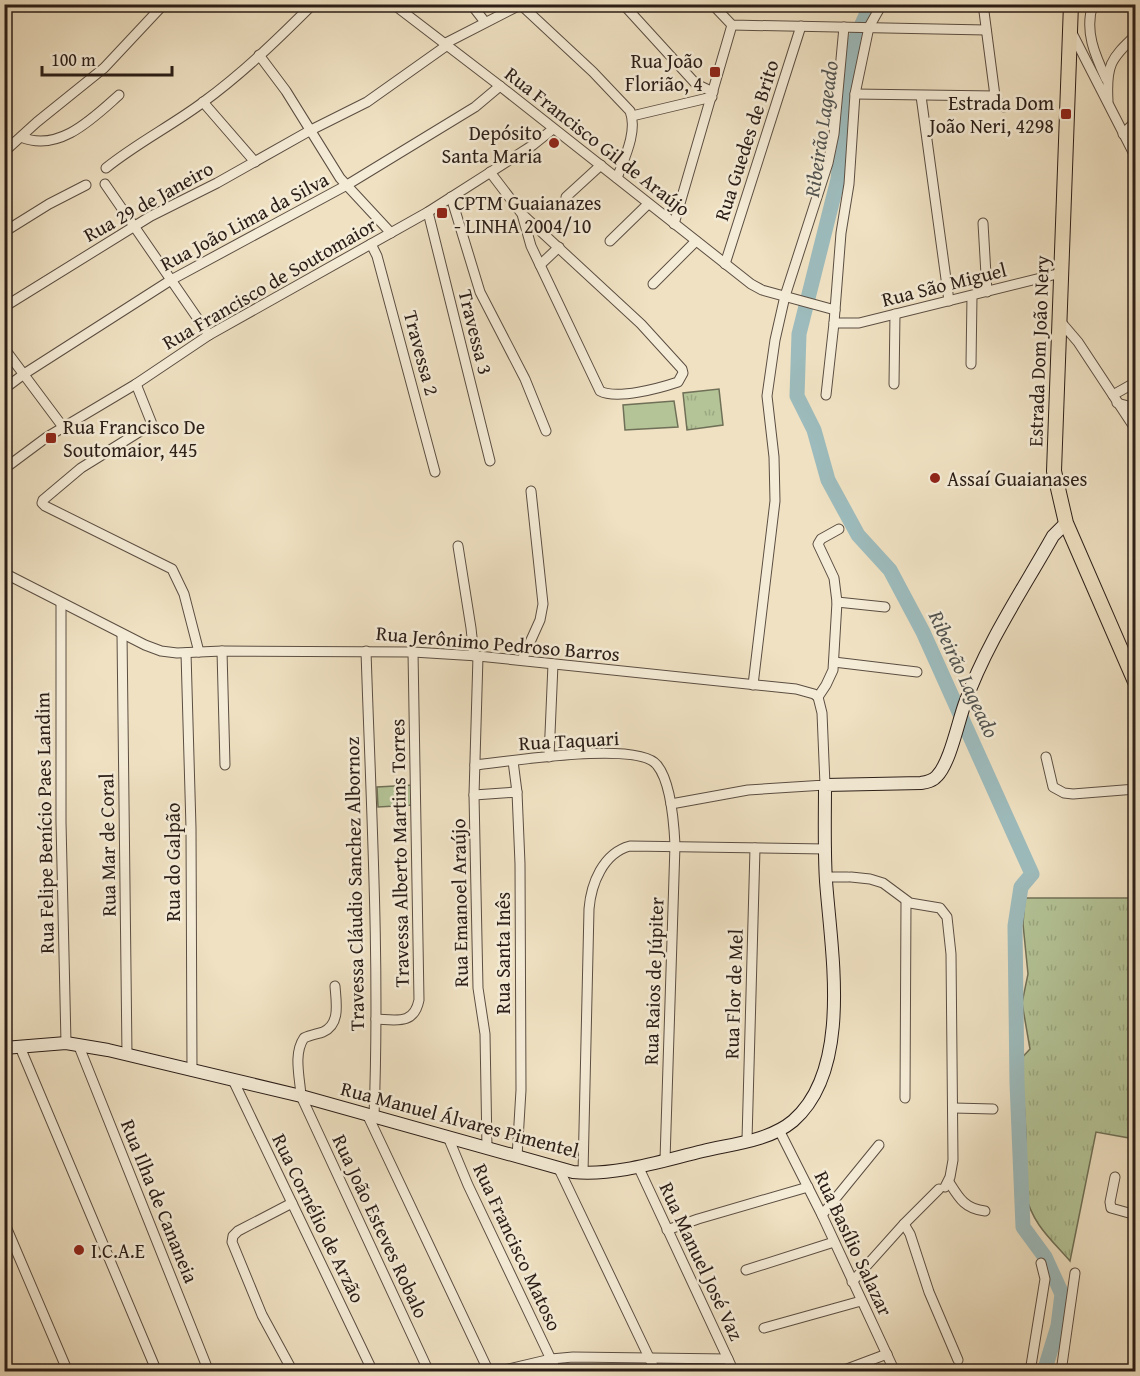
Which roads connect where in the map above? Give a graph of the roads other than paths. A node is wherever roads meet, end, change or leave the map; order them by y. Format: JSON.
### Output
{"nodes":[{"id":1,"x":164,"y":4,"type":"edge"},
{"id":2,"x":313,"y":4,"type":"edge"},
{"id":3,"x":393,"y":4,"type":"edge"},
{"id":4,"x":471,"y":4,"type":"edge"},
{"id":5,"x":623,"y":4,"type":"edge"},
{"id":6,"x":712,"y":4,"type":"edge"},
{"id":7,"x":882,"y":4,"type":"edge"},
{"id":8,"x":983,"y":4,"type":"edge"},
{"id":9,"x":1071,"y":4,"type":"edge"},
{"id":10,"x":1093,"y":4,"type":"edge"},
{"id":11,"x":521,"y":5,"type":"edge"},
{"id":12,"x":484,"y":22,"type":"junction"},
{"id":13,"x":732,"y":25,"type":"junction"},
{"id":14,"x":801,"y":26,"type":"junction"},
{"id":15,"x":1069,"y":26,"type":"junction"},
{"id":16,"x":847,"y":27,"type":"junction"},
{"id":17,"x":866,"y":27,"type":"junction"},
{"id":18,"x":986,"y":30,"type":"junction"},
{"id":19,"x":1136,"y":35,"type":"edge"},
{"id":20,"x":445,"y":45,"type":"junction"},
{"id":21,"x":259,"y":55,"type":"junction"},
{"id":22,"x":1106,"y":79,"type":"junction"},
{"id":23,"x":500,"y":86,"type":"junction"},
{"id":24,"x":855,"y":94,"type":"junction"},
{"id":25,"x":119,"y":95,"type":"dead end"},
{"id":26,"x":712,"y":95,"type":"junction"},
{"id":27,"x":921,"y":96,"type":"junction"},
{"id":28,"x":995,"y":96,"type":"junction"},
{"id":29,"x":203,"y":102,"type":"junction"},
{"id":30,"x":1108,"y":103,"type":"junction"},
{"id":31,"x":1004,"y":107,"type":"dead end"},
{"id":32,"x":632,"y":116,"type":"junction"},
{"id":33,"x":1136,"y":121,"type":"edge"},
{"id":34,"x":553,"y":129,"type":"junction"},
{"id":35,"x":311,"y":130,"type":"junction"},
{"id":36,"x":1123,"y":134,"type":"junction"},
{"id":37,"x":21,"y":137,"type":"junction"},
{"id":38,"x":4,"y":152,"type":"edge"},
{"id":39,"x":1135,"y":156,"type":"edge"},
{"id":40,"x":255,"y":162,"type":"junction"},
{"id":41,"x":601,"y":165,"type":"junction"},
{"id":42,"x":106,"y":168,"type":"dead end"},
{"id":43,"x":490,"y":172,"type":"junction"},
{"id":44,"x":617,"y":178,"type":"junction"},
{"id":45,"x":86,"y":184,"type":"dead end"},
{"id":46,"x":105,"y":184,"type":"dead end"},
{"id":47,"x":347,"y":185,"type":"junction"},
{"id":48,"x":566,"y":196,"type":"dead end"},
{"id":49,"x":451,"y":197,"type":"junction"},
{"id":50,"x":648,"y":204,"type":"junction"},
{"id":51,"x":428,"y":212,"type":"junction"},
{"id":52,"x":522,"y":214,"type":"junction"},
{"id":53,"x":983,"y":223,"type":"dead end"},
{"id":54,"x":674,"y":224,"type":"junction"},
{"id":55,"x":133,"y":226,"type":"junction"},
{"id":56,"x":4,"y":231,"type":"edge"},
{"id":57,"x":391,"y":233,"type":"junction"},
{"id":58,"x":610,"y":241,"type":"dead end"},
{"id":59,"x":696,"y":241,"type":"junction"},
{"id":60,"x":371,"y":244,"type":"junction"},
{"id":61,"x":559,"y":247,"type":"junction"},
{"id":62,"x":725,"y":264,"type":"junction"},
{"id":63,"x":540,"y":265,"type":"junction"},
{"id":64,"x":1061,"y":273,"type":"junction"},
{"id":65,"x":171,"y":280,"type":"junction"},
{"id":66,"x":653,"y":284,"type":"dead end"},
{"id":67,"x":987,"y":292,"type":"junction"},
{"id":68,"x":784,"y":296,"type":"junction"},
{"id":69,"x":972,"y":296,"type":"junction"},
{"id":70,"x":949,"y":301,"type":"junction"},
{"id":71,"x":4,"y":307,"type":"edge"},
{"id":72,"x":835,"y":310,"type":"junction"},
{"id":73,"x":895,"y":314,"type":"junction"},
{"id":74,"x":1060,"y":321,"type":"junction"},
{"id":75,"x":834,"y":323,"type":"junction"},
{"id":76,"x":209,"y":335,"type":"junction"},
{"id":77,"x":4,"y":348,"type":"edge"},
{"id":78,"x":971,"y":364,"type":"dead end"},
{"id":79,"x":24,"y":374,"type":"junction"},
{"id":80,"x":1136,"y":382,"type":"edge"},
{"id":81,"x":136,"y":384,"type":"junction"},
{"id":82,"x":894,"y":384,"type":"dead end"},
{"id":83,"x":4,"y":388,"type":"edge"},
{"id":84,"x":826,"y":395,"type":"dead end"},
{"id":85,"x":1115,"y":399,"type":"junction"},
{"id":86,"x":1136,"y":408,"type":"edge"},
{"id":87,"x":63,"y":427,"type":"junction"},
{"id":88,"x":1136,"y":430,"type":"edge"},
{"id":89,"x":546,"y":431,"type":"dead end"},
{"id":90,"x":490,"y":461,"type":"dead end"},
{"id":91,"x":4,"y":469,"type":"edge"},
{"id":92,"x":435,"y":472,"type":"dead end"},
{"id":93,"x":531,"y":491,"type":"dead end"},
{"id":94,"x":1066,"y":523,"type":"junction"},
{"id":95,"x":839,"y":529,"type":"dead end"},
{"id":96,"x":458,"y":546,"type":"dead end"},
{"id":97,"x":4,"y":573,"type":"edge"},
{"id":98,"x":837,"y":602,"type":"junction"},
{"id":99,"x":61,"y":603,"type":"junction"},
{"id":100,"x":885,"y":607,"type":"dead end"},
{"id":101,"x":122,"y":633,"type":"junction"},
{"id":102,"x":222,"y":651,"type":"junction"},
{"id":103,"x":366,"y":651,"type":"junction"},
{"id":104,"x":199,"y":652,"type":"junction"},
{"id":105,"x":413,"y":652,"type":"junction"},
{"id":106,"x":186,"y":653,"type":"junction"},
{"id":107,"x":476,"y":656,"type":"junction"},
{"id":108,"x":522,"y":660,"type":"junction"},
{"id":109,"x":834,"y":662,"type":"junction"},
{"id":110,"x":553,"y":664,"type":"junction"},
{"id":111,"x":917,"y":672,"type":"dead end"},
{"id":112,"x":1136,"y":684,"type":"edge"},
{"id":113,"x":753,"y":685,"type":"junction"},
{"id":114,"x":818,"y":697,"type":"junction"},
{"id":115,"x":549,"y":757,"type":"junction"},
{"id":116,"x":1046,"y":757,"type":"dead end"},
{"id":117,"x":513,"y":761,"type":"junction"},
{"id":118,"x":225,"y":765,"type":"dead end"},
{"id":119,"x":475,"y":765,"type":"junction"},
{"id":120,"x":825,"y":785,"type":"junction"},
{"id":121,"x":1136,"y":789,"type":"edge"},
{"id":122,"x":517,"y":792,"type":"junction"},
{"id":123,"x":474,"y":795,"type":"junction"},
{"id":124,"x":671,"y":804,"type":"junction"},
{"id":125,"x":675,"y":846,"type":"junction"},
{"id":126,"x":755,"y":848,"type":"junction"},
{"id":127,"x":826,"y":849,"type":"junction"},
{"id":128,"x":826,"y":877,"type":"junction"},
{"id":129,"x":906,"y":902,"type":"junction"},
{"id":130,"x":335,"y":986,"type":"dead end"},
{"id":131,"x":376,"y":1019,"type":"junction"},
{"id":132,"x":72,"y":1044,"type":"junction"},
{"id":133,"x":20,"y":1047,"type":"junction"},
{"id":134,"x":4,"y":1048,"type":"edge"},
{"id":135,"x":127,"y":1055,"type":"junction"},
{"id":136,"x":192,"y":1071,"type":"junction"},
{"id":137,"x":233,"y":1080,"type":"junction"},
{"id":138,"x":301,"y":1096,"type":"junction"},
{"id":139,"x":905,"y":1098,"type":"dead end"},
{"id":140,"x":954,"y":1108,"type":"junction"},
{"id":141,"x":993,"y":1109,"type":"dead end"},
{"id":142,"x":371,"y":1115,"type":"junction"},
{"id":143,"x":779,"y":1130,"type":"junction"},
{"id":144,"x":448,"y":1137,"type":"junction"},
{"id":145,"x":747,"y":1140,"type":"junction"},
{"id":146,"x":879,"y":1145,"type":"dead end"},
{"id":147,"x":487,"y":1148,"type":"junction"},
{"id":148,"x":517,"y":1157,"type":"junction"},
{"id":149,"x":665,"y":1160,"type":"junction"},
{"id":150,"x":638,"y":1166,"type":"junction"},
{"id":151,"x":559,"y":1169,"type":"junction"},
{"id":152,"x":584,"y":1173,"type":"junction"},
{"id":153,"x":1115,"y":1177,"type":"dead end"},
{"id":154,"x":944,"y":1186,"type":"junction"},
{"id":155,"x":808,"y":1187,"type":"junction"},
{"id":156,"x":292,"y":1203,"type":"junction"},
{"id":157,"x":985,"y":1211,"type":"dead end"},
{"id":158,"x":822,"y":1215,"type":"junction"},
{"id":159,"x":1136,"y":1215,"type":"edge"},
{"id":160,"x":4,"y":1222,"type":"edge"},
{"id":161,"x":904,"y":1224,"type":"junction"},
{"id":162,"x":667,"y":1230,"type":"junction"},
{"id":163,"x":834,"y":1242,"type":"junction"},
{"id":164,"x":1041,"y":1263,"type":"dead end"},
{"id":165,"x":746,"y":1270,"type":"dead end"},
{"id":166,"x":1075,"y":1273,"type":"dead end"},
{"id":167,"x":852,"y":1282,"type":"junction"},
{"id":168,"x":861,"y":1301,"type":"junction"},
{"id":169,"x":764,"y":1328,"type":"dead end"},
{"id":170,"x":887,"y":1354,"type":"junction"},
{"id":171,"x":650,"y":1358,"type":"junction"},
{"id":172,"x":551,"y":1359,"type":"junction"},
{"id":173,"x":728,"y":1359,"type":"junction"},
{"id":174,"x":958,"y":1360,"type":"dead end"},
{"id":175,"x":68,"y":1371,"type":"edge"},
{"id":176,"x":157,"y":1371,"type":"edge"},
{"id":177,"x":209,"y":1371,"type":"edge"},
{"id":178,"x":293,"y":1371,"type":"edge"},
{"id":179,"x":373,"y":1371,"type":"edge"},
{"id":180,"x":429,"y":1371,"type":"edge"},
{"id":181,"x":489,"y":1371,"type":"edge"},
{"id":182,"x":496,"y":1371,"type":"edge"},
{"id":183,"x":557,"y":1371,"type":"edge"},
{"id":184,"x":656,"y":1371,"type":"edge"},
{"id":185,"x":734,"y":1371,"type":"edge"},
{"id":186,"x":839,"y":1371,"type":"edge"},
{"id":187,"x":895,"y":1371,"type":"edge"},
{"id":188,"x":1030,"y":1371,"type":"edge"},
{"id":189,"x":1061,"y":1371,"type":"edge"}],
"edges":[{"from":1,"to":37,"type":"street"},
{"from":2,"to":21,"type":"street"},
{"from":3,"to":20,"type":"street","name":"Rua Francisco Gil de Araújo"},
{"from":4,"to":12,"type":"street"},
{"from":5,"to":26,"type":"street"},
{"from":6,"to":13,"type":"street"},
{"from":7,"to":17,"type":"street"},
{"from":8,"to":18,"type":"street"},
{"from":9,"to":15,"type":"main road","name":"Estrada Dom João Nery"},
{"from":10,"to":22,"type":"street"},
{"from":11,"to":12,"type":"street","name":"Rua 29 de Janeiro"},
{"from":11,"to":32,"type":"street"},
{"from":12,"to":20,"type":"street","name":"Rua 29 de Janeiro"},
{"from":13,"to":14,"type":"street"},
{"from":13,"to":26,"type":"street"},
{"from":14,"to":16,"type":"street"},
{"from":14,"to":62,"type":"street","name":"Rua Guedes de Brito"},
{"from":15,"to":30,"type":"street"},
{"from":15,"to":64,"type":"main road","name":"Estrada Dom João Nery"},
{"from":16,"to":17,"type":"street"},
{"from":16,"to":68,"type":"street"},
{"from":17,"to":18,"type":"street"},
{"from":17,"to":24,"type":"street"},
{"from":18,"to":28,"type":"street"},
{"from":19,"to":22,"type":"street"},
{"from":20,"to":23,"type":"street","name":"Rua Francisco Gil de Araújo"},
{"from":20,"to":35,"type":"street","name":"Rua 29 de Janeiro"},
{"from":21,"to":29,"type":"street"},
{"from":21,"to":35,"type":"street"},
{"from":22,"to":30,"type":"street"},
{"from":23,"to":34,"type":"street","name":"Rua Francisco Gil de Araújo"},
{"from":23,"to":47,"type":"street","name":"Rua João Lima da Silva"},
{"from":24,"to":27,"type":"street"},
{"from":24,"to":72,"type":"street"},
{"from":25,"to":37,"type":"street"},
{"from":26,"to":32,"type":"street"},
{"from":26,"to":54,"type":"street"},
{"from":27,"to":28,"type":"street"},
{"from":27,"to":70,"type":"street"},
{"from":28,"to":31,"type":"street"},
{"from":29,"to":40,"type":"street"},
{"from":29,"to":42,"type":"street"},
{"from":30,"to":36,"type":"street"},
{"from":32,"to":44,"type":"street"},
{"from":33,"to":36,"type":"street"},
{"from":34,"to":41,"type":"street","name":"Rua Francisco Gil de Araújo"},
{"from":34,"to":43,"type":"street","name":"Rua Francisco de Soutomaior"},
{"from":35,"to":40,"type":"street","name":"Rua 29 de Janeiro"},
{"from":35,"to":47,"type":"street"},
{"from":36,"to":39,"type":"street"},
{"from":37,"to":38,"type":"street"},
{"from":40,"to":55,"type":"street","name":"Rua 29 de Janeiro"},
{"from":41,"to":44,"type":"street","name":"Rua Francisco Gil de Araújo"},
{"from":41,"to":48,"type":"street"},
{"from":43,"to":49,"type":"street","name":"Rua Francisco de Soutomaior"},
{"from":43,"to":52,"type":"street"},
{"from":44,"to":50,"type":"street","name":"Rua Francisco Gil de Araújo"},
{"from":45,"to":56,"type":"street"},
{"from":46,"to":55,"type":"street"},
{"from":47,"to":57,"type":"street"},
{"from":47,"to":65,"type":"street","name":"Rua João Lima da Silva"},
{"from":49,"to":51,"type":"street","name":"Rua Francisco de Soutomaior"},
{"from":49,"to":89,"type":"street"},
{"from":50,"to":54,"type":"street","name":"Rua Francisco Gil de Araújo"},
{"from":50,"to":58,"type":"street"},
{"from":51,"to":57,"type":"street","name":"Rua Francisco de Soutomaior"},
{"from":51,"to":90,"type":"street","name":"Travessa 3"},
{"from":52,"to":61,"type":"street"},
{"from":52,"to":63,"type":"street"},
{"from":53,"to":67,"type":"street"},
{"from":54,"to":59,"type":"street","name":"Rua Francisco Gil de Araújo"},
{"from":55,"to":65,"type":"street"},
{"from":55,"to":71,"type":"street","name":"Rua 29 de Janeiro"},
{"from":57,"to":60,"type":"street","name":"Rua Francisco de Soutomaior"},
{"from":59,"to":62,"type":"street","name":"Rua Francisco Gil de Araújo"},
{"from":59,"to":66,"type":"street"},
{"from":60,"to":76,"type":"street","name":"Rua Francisco de Soutomaior"},
{"from":60,"to":92,"type":"street","name":"Travessa 2"},
{"from":61,"to":63,"type":"street"},
{"from":61,"to":63,"type":"street"},
{"from":62,"to":68,"type":"street","name":"Rua Francisco Gil de Araújo"},
{"from":64,"to":67,"type":"street","name":"Rua São Miguel"},
{"from":64,"to":74,"type":"main road","name":"Estrada Dom João Nery"},
{"from":65,"to":76,"type":"street"},
{"from":65,"to":79,"type":"street","name":"Rua João Lima da Silva"},
{"from":67,"to":69,"type":"street","name":"Rua São Miguel"},
{"from":68,"to":72,"type":"street","name":"Rua Francisco Gil de Araújo"},
{"from":68,"to":113,"type":"street"},
{"from":69,"to":70,"type":"street","name":"Rua São Miguel"},
{"from":69,"to":78,"type":"street"},
{"from":70,"to":73,"type":"street","name":"Rua São Miguel"},
{"from":72,"to":75,"type":"street"},
{"from":73,"to":75,"type":"street","name":"Rua São Miguel"},
{"from":73,"to":82,"type":"street"},
{"from":74,"to":85,"type":"street"},
{"from":74,"to":94,"type":"main road","name":"Estrada Dom João Nery"},
{"from":75,"to":84,"type":"street"},
{"from":76,"to":81,"type":"street","name":"Rua Francisco de Soutomaior"},
{"from":77,"to":79,"type":"street"},
{"from":79,"to":83,"type":"street","name":"Rua João Lima da Silva"},
{"from":79,"to":87,"type":"street"},
{"from":80,"to":85,"type":"street"},
{"from":81,"to":87,"type":"street","name":"Rua Francisco de Soutomaior"},
{"from":81,"to":104,"type":"street"},
{"from":85,"to":86,"type":"street"},
{"from":85,"to":88,"type":"street"},
{"from":87,"to":91,"type":"street","name":"Rua Francisco de Soutomaior"},
{"from":93,"to":108,"type":"street"},
{"from":94,"to":112,"type":"main road","name":"Estrada Dom João Nery"},
{"from":94,"to":120,"type":"street"},
{"from":95,"to":98,"type":"street"},
{"from":96,"to":107,"type":"street","name":"Rua Emanoel Araújo"},
{"from":97,"to":99,"type":"street","name":"Rua Jerônimo Pedroso Barros"},
{"from":98,"to":100,"type":"street"},
{"from":98,"to":109,"type":"street"},
{"from":99,"to":101,"type":"street","name":"Rua Jerônimo Pedroso Barros"},
{"from":99,"to":132,"type":"street","name":"Rua Felipe Benício Paes Landim"},
{"from":101,"to":106,"type":"street","name":"Rua Jerônimo Pedroso Barros"},
{"from":101,"to":135,"type":"street","name":"Rua Mar de Coral"},
{"from":102,"to":103,"type":"street","name":"Rua Jerônimo Pedroso Barros"},
{"from":102,"to":104,"type":"street","name":"Rua Jerônimo Pedroso Barros"},
{"from":102,"to":118,"type":"street"},
{"from":103,"to":105,"type":"street","name":"Rua Jerônimo Pedroso Barros"},
{"from":103,"to":131,"type":"street","name":"Travessa Cláudio Sanchez Albornoz"},
{"from":104,"to":106,"type":"street","name":"Rua Jerônimo Pedroso Barros"},
{"from":105,"to":107,"type":"street","name":"Rua Jerônimo Pedroso Barros"},
{"from":105,"to":131,"type":"street","name":"Travessa Alberto Martins Torres"},
{"from":106,"to":136,"type":"street","name":"Rua do Galpão"},
{"from":107,"to":108,"type":"street","name":"Rua Jerônimo Pedroso Barros"},
{"from":107,"to":119,"type":"street","name":"Rua Emanoel Araújo"},
{"from":108,"to":110,"type":"street","name":"Rua Jerônimo Pedroso Barros"},
{"from":109,"to":111,"type":"street"},
{"from":109,"to":114,"type":"street"},
{"from":110,"to":113,"type":"street","name":"Rua Jerônimo Pedroso Barros"},
{"from":110,"to":115,"type":"street"},
{"from":113,"to":114,"type":"street","name":"Rua Jerônimo Pedroso Barros"},
{"from":114,"to":120,"type":"street","name":"Rua Manuel Álvares Pimentel"},
{"from":115,"to":117,"type":"street","name":"Rua Taquari"},
{"from":115,"to":124,"type":"street","name":"Rua Taquari"},
{"from":116,"to":121,"type":"street"},
{"from":117,"to":119,"type":"street","name":"Rua Taquari"},
{"from":117,"to":122,"type":"street","name":"Rua Santa Inês"},
{"from":119,"to":123,"type":"street","name":"Rua Emanoel Araújo"},
{"from":120,"to":124,"type":"street"},
{"from":120,"to":127,"type":"street","name":"Rua Manuel Álvares Pimentel"},
{"from":122,"to":123,"type":"street"},
{"from":122,"to":148,"type":"street","name":"Rua Santa Inês"},
{"from":123,"to":147,"type":"street","name":"Rua Emanoel Araújo"},
{"from":124,"to":125,"type":"street","name":"Rua Raios de Júpiter"},
{"from":125,"to":126,"type":"street"},
{"from":125,"to":149,"type":"street","name":"Rua Raios de Júpiter"},
{"from":125,"to":152,"type":"street"},
{"from":126,"to":127,"type":"street"},
{"from":126,"to":145,"type":"street","name":"Rua Flor de Mel"},
{"from":127,"to":128,"type":"street","name":"Rua Manuel Álvares Pimentel"},
{"from":128,"to":129,"type":"street"},
{"from":128,"to":143,"type":"street","name":"Rua Manuel Álvares Pimentel"},
{"from":129,"to":139,"type":"street"},
{"from":129,"to":140,"type":"street"},
{"from":130,"to":138,"type":"street","name":"Rua João Esteves Robalo"},
{"from":131,"to":142,"type":"street","name":"Travessa Cláudio Sanchez Albornoz"},
{"from":132,"to":133,"type":"street","name":"Rua Manuel Álvares Pimentel"},
{"from":132,"to":135,"type":"street","name":"Rua Manuel Álvares Pimentel"},
{"from":132,"to":177,"type":"street","name":"Rua Ilha de Cananeia"},
{"from":133,"to":134,"type":"street","name":"Rua Manuel Álvares Pimentel"},
{"from":133,"to":176,"type":"street"},
{"from":135,"to":136,"type":"street","name":"Rua Manuel Álvares Pimentel"},
{"from":136,"to":137,"type":"street","name":"Rua Manuel Álvares Pimentel"},
{"from":137,"to":138,"type":"street","name":"Rua Manuel Álvares Pimentel"},
{"from":137,"to":156,"type":"street","name":"Rua Cornélio de Arzão"},
{"from":138,"to":142,"type":"street","name":"Rua Manuel Álvares Pimentel"},
{"from":138,"to":180,"type":"street","name":"Rua João Esteves Robalo"},
{"from":140,"to":141,"type":"street"},
{"from":140,"to":154,"type":"street"},
{"from":142,"to":144,"type":"street","name":"Rua Manuel Álvares Pimentel"},
{"from":142,"to":181,"type":"street","name":"Rua João Esteves Robalo"},
{"from":143,"to":145,"type":"street","name":"Rua Manuel Álvares Pimentel"},
{"from":143,"to":155,"type":"street","name":"Rua Basílio Salazar"},
{"from":144,"to":147,"type":"street","name":"Rua Manuel Álvares Pimentel"},
{"from":144,"to":172,"type":"street","name":"Rua Francisco Matoso"},
{"from":145,"to":149,"type":"street","name":"Rua Manuel Álvares Pimentel"},
{"from":146,"to":158,"type":"street"},
{"from":147,"to":148,"type":"street","name":"Rua Manuel Álvares Pimentel"},
{"from":148,"to":151,"type":"street","name":"Rua Manuel Álvares Pimentel"},
{"from":149,"to":150,"type":"street","name":"Rua Manuel Álvares Pimentel"},
{"from":150,"to":152,"type":"street","name":"Rua Manuel Álvares Pimentel"},
{"from":150,"to":162,"type":"street","name":"Rua Manuel José Vaz"},
{"from":151,"to":152,"type":"street","name":"Rua Manuel Álvares Pimentel"},
{"from":151,"to":171,"type":"street"},
{"from":153,"to":159,"type":"street"},
{"from":154,"to":157,"type":"street"},
{"from":154,"to":161,"type":"street"},
{"from":155,"to":158,"type":"street","name":"Rua Basílio Salazar"},
{"from":155,"to":162,"type":"street"},
{"from":156,"to":178,"type":"street"},
{"from":156,"to":179,"type":"street","name":"Rua Cornélio de Arzão"},
{"from":158,"to":163,"type":"street","name":"Rua Basílio Salazar"},
{"from":160,"to":175,"type":"street"},
{"from":161,"to":167,"type":"street"},
{"from":161,"to":174,"type":"street"},
{"from":162,"to":173,"type":"street","name":"Rua Manuel José Vaz"},
{"from":163,"to":165,"type":"street"},
{"from":163,"to":167,"type":"street","name":"Rua Basílio Salazar"},
{"from":164,"to":188,"type":"street"},
{"from":166,"to":189,"type":"street"},
{"from":167,"to":168,"type":"street","name":"Rua Basílio Salazar"},
{"from":168,"to":169,"type":"street"},
{"from":168,"to":170,"type":"street","name":"Rua Basílio Salazar"},
{"from":170,"to":186,"type":"street"},
{"from":170,"to":187,"type":"street","name":"Rua Basílio Salazar"},
{"from":171,"to":172,"type":"street"},
{"from":171,"to":173,"type":"street"},
{"from":171,"to":184,"type":"street"},
{"from":172,"to":182,"type":"street"},
{"from":172,"to":183,"type":"street","name":"Rua Francisco Matoso"},
{"from":173,"to":185,"type":"street","name":"Rua Manuel José Vaz"}]}
